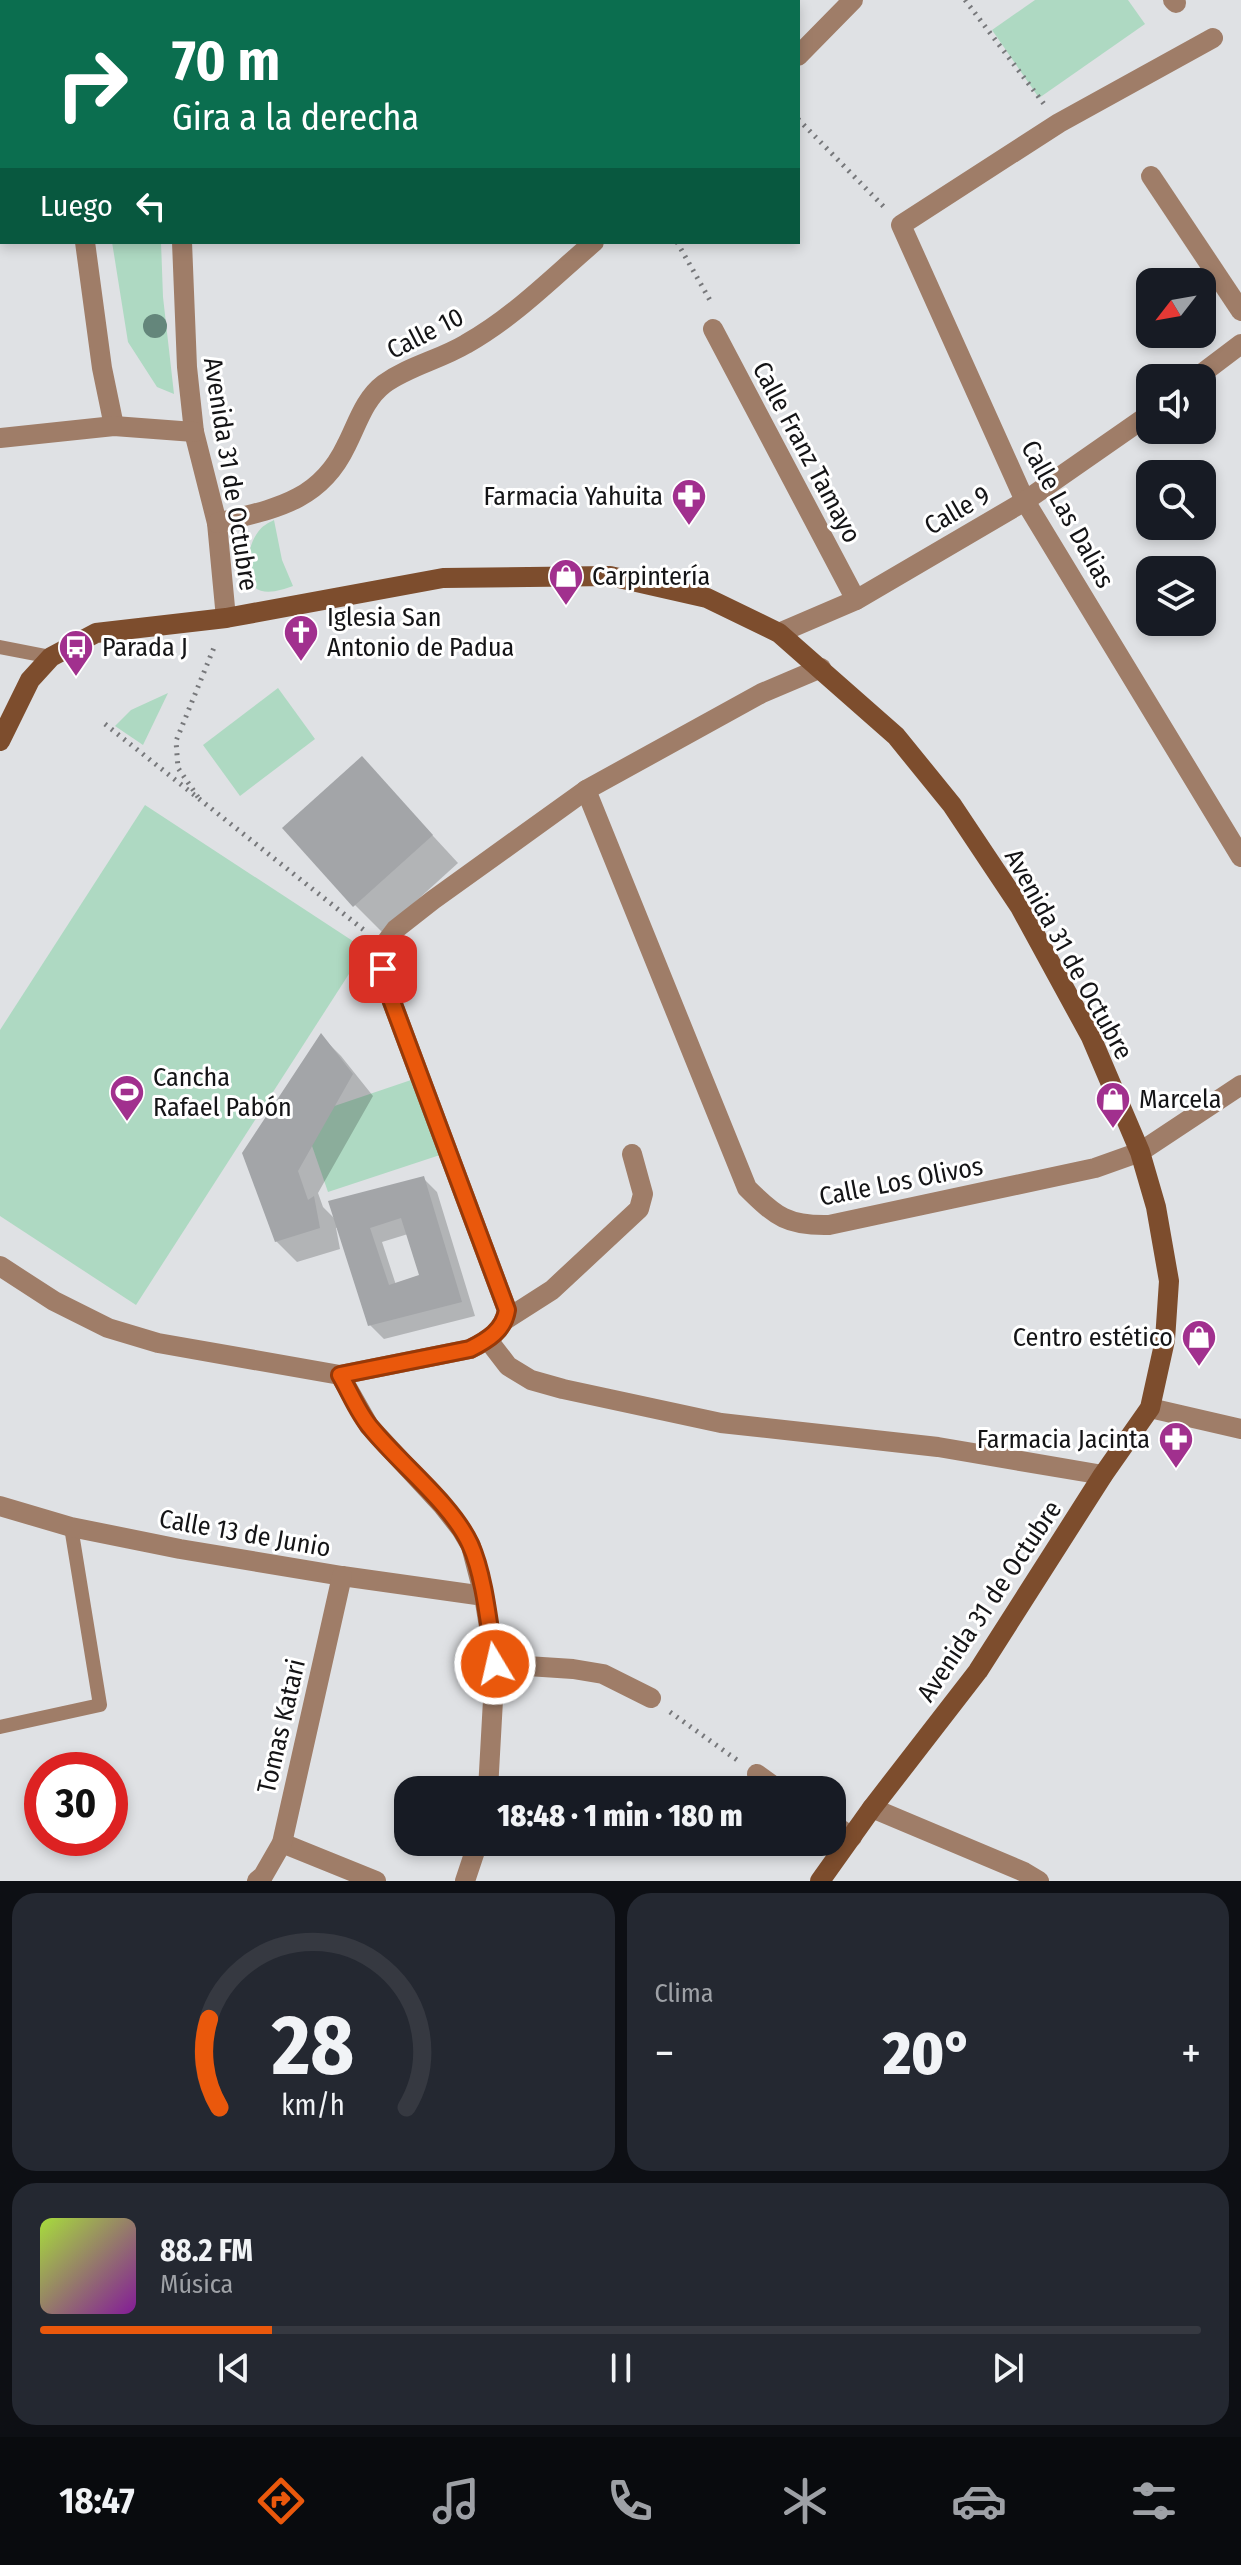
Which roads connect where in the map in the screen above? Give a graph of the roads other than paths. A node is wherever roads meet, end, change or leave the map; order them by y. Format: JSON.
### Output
{"nodes":[{"id":1,"x":853,"y":0,"type":"edge"},
{"id":2,"x":1213,"y":38,"type":"dead end"},
{"id":3,"x":800,"y":54,"type":"edge"},
{"id":4,"x":1151,"y":176,"type":"dead end"},
{"id":5,"x":85,"y":244,"type":"edge"},
{"id":6,"x":182,"y":244,"type":"edge"},
{"id":7,"x":592,"y":244,"type":"edge"},
{"id":8,"x":1241,"y":311,"type":"edge"},
{"id":9,"x":715,"y":322,"type":"road end"},
{"id":10,"x":1241,"y":344,"type":"edge"},
{"id":11,"x":1215,"y":364,"type":"edge"},
{"id":12,"x":1136,"y":424,"type":"edge"},
{"id":13,"x":114,"y":426,"type":"junction"},
{"id":14,"x":194,"y":432,"type":"junction"},
{"id":15,"x":0,"y":438,"type":"edge"},
{"id":16,"x":1025,"y":501,"type":"junction"},
{"id":17,"x":217,"y":523,"type":"junction"},
{"id":18,"x":856,"y":600,"type":"junction"},
{"id":19,"x":226,"y":618,"type":"junction"},
{"id":20,"x":779,"y":633,"type":"junction"},
{"id":21,"x":0,"y":647,"type":"edge"},
{"id":22,"x":51,"y":657,"type":"junction"},
{"id":23,"x":821,"y":668,"type":"junction"},
{"id":24,"x":0,"y":741,"type":"edge"},
{"id":25,"x":586,"y":790,"type":"junction"},
{"id":26,"x":1238,"y":845,"type":"edge"},
{"id":27,"x":1241,"y":1085,"type":"edge"},
{"id":28,"x":1140,"y":1152,"type":"junction"},
{"id":29,"x":632,"y":1154,"type":"dead end"},
{"id":30,"x":0,"y":1266,"type":"edge"},
{"id":31,"x":505,"y":1320,"type":"junction"},
{"id":32,"x":488,"y":1340,"type":"junction"},
{"id":33,"x":340,"y":1375,"type":"junction"},
{"id":34,"x":1150,"y":1408,"type":"junction"},
{"id":35,"x":1241,"y":1429,"type":"edge"},
{"id":36,"x":1103,"y":1475,"type":"junction"},
{"id":37,"x":0,"y":1506,"type":"edge"},
{"id":38,"x":71,"y":1527,"type":"junction"},
{"id":39,"x":342,"y":1576,"type":"junction"},
{"id":40,"x":484,"y":1596,"type":"junction"},
{"id":41,"x":495,"y":1664,"type":"junction"},
{"id":42,"x":651,"y":1698,"type":"road end"},
{"id":43,"x":0,"y":1727,"type":"edge"},
{"id":44,"x":757,"y":1774,"type":"road end"},
{"id":45,"x":488,"y":1776,"type":"edge"},
{"id":46,"x":760,"y":1776,"type":"edge"},
{"id":47,"x":872,"y":1808,"type":"junction"},
{"id":48,"x":846,"y":1833,"type":"edge"},
{"id":49,"x":852,"y":1837,"type":"junction"},
{"id":50,"x":282,"y":1843,"type":"junction"},
{"id":51,"x":473,"y":1856,"type":"edge"},
{"id":52,"x":257,"y":1881,"type":"edge"},
{"id":53,"x":376,"y":1881,"type":"edge"},
{"id":54,"x":465,"y":1881,"type":"edge"},
{"id":55,"x":820,"y":1881,"type":"edge"},
{"id":56,"x":1039,"y":1881,"type":"edge"}],
"edges":[{"from":1,"to":3,"type":"street"},
{"from":2,"to":16,"type":"street","name":"Calle Las Dalias"},
{"from":4,"to":8,"type":"street"},
{"from":5,"to":13,"type":"street"},
{"from":6,"to":14,"type":"street","name":"Avenida 31 de Octubre"},
{"from":7,"to":17,"type":"street","name":"Calle 10"},
{"from":9,"to":18,"type":"street","name":"Calle Franz Tamayo"},
{"from":10,"to":11,"type":"street"},
{"from":12,"to":16,"type":"street","name":"Calle 9"},
{"from":13,"to":14,"type":"street"},
{"from":13,"to":15,"type":"street"},
{"from":14,"to":17,"type":"street","name":"Avenida 31 de Octubre"},
{"from":16,"to":18,"type":"street","name":"Calle 9"},
{"from":16,"to":26,"type":"street","name":"Calle Las Dalias"},
{"from":17,"to":19,"type":"street","name":"Avenida 31 de Octubre"},
{"from":18,"to":20,"type":"street","name":"Calle 9"},
{"from":19,"to":20,"type":"main road","name":"Avenida 31 de Octubre"},
{"from":19,"to":22,"type":"main road","name":"Avenida 31 de Octubre"},
{"from":20,"to":23,"type":"main road","name":"Avenida 31 de Octubre"},
{"from":21,"to":22,"type":"lane"},
{"from":22,"to":24,"type":"main road","name":"Avenida 31 de Octubre"},
{"from":23,"to":25,"type":"street"},
{"from":23,"to":28,"type":"main road","name":"Avenida 31 de Octubre"},
{"from":25,"to":28,"type":"street","name":"Calle Los Olivos"},
{"from":25,"to":31,"type":"street"},
{"from":27,"to":28,"type":"street","name":"Calle Los Olivos"},
{"from":28,"to":34,"type":"main road","name":"Avenida 31 de Octubre"},
{"from":29,"to":31,"type":"street"},
{"from":30,"to":33,"type":"street"},
{"from":31,"to":32,"type":"street"},
{"from":32,"to":33,"type":"street"},
{"from":32,"to":36,"type":"street"},
{"from":33,"to":40,"type":"street"},
{"from":34,"to":35,"type":"street"},
{"from":34,"to":36,"type":"main road","name":"Avenida 31 de Octubre"},
{"from":36,"to":47,"type":"main road","name":"Avenida 31 de Octubre"},
{"from":37,"to":38,"type":"street","name":"Calle 13 de Junio"},
{"from":38,"to":39,"type":"street","name":"Calle 13 de Junio"},
{"from":38,"to":43,"type":"lane"},
{"from":39,"to":40,"type":"street","name":"Calle 13 de Junio"},
{"from":39,"to":50,"type":"street","name":"Tomas Katari"},
{"from":40,"to":41,"type":"street"},
{"from":41,"to":42,"type":"street"},
{"from":41,"to":45,"type":"street"},
{"from":44,"to":46,"type":"street"},
{"from":47,"to":49,"type":"main road","name":"Avenida 31 de Octubre"},
{"from":47,"to":56,"type":"street"},
{"from":48,"to":49,"type":"street"},
{"from":49,"to":55,"type":"main road","name":"Avenida 31 de Octubre"},
{"from":50,"to":52,"type":"street","name":"Tomas Katari"},
{"from":50,"to":53,"type":"street"},
{"from":51,"to":54,"type":"street"}]}
